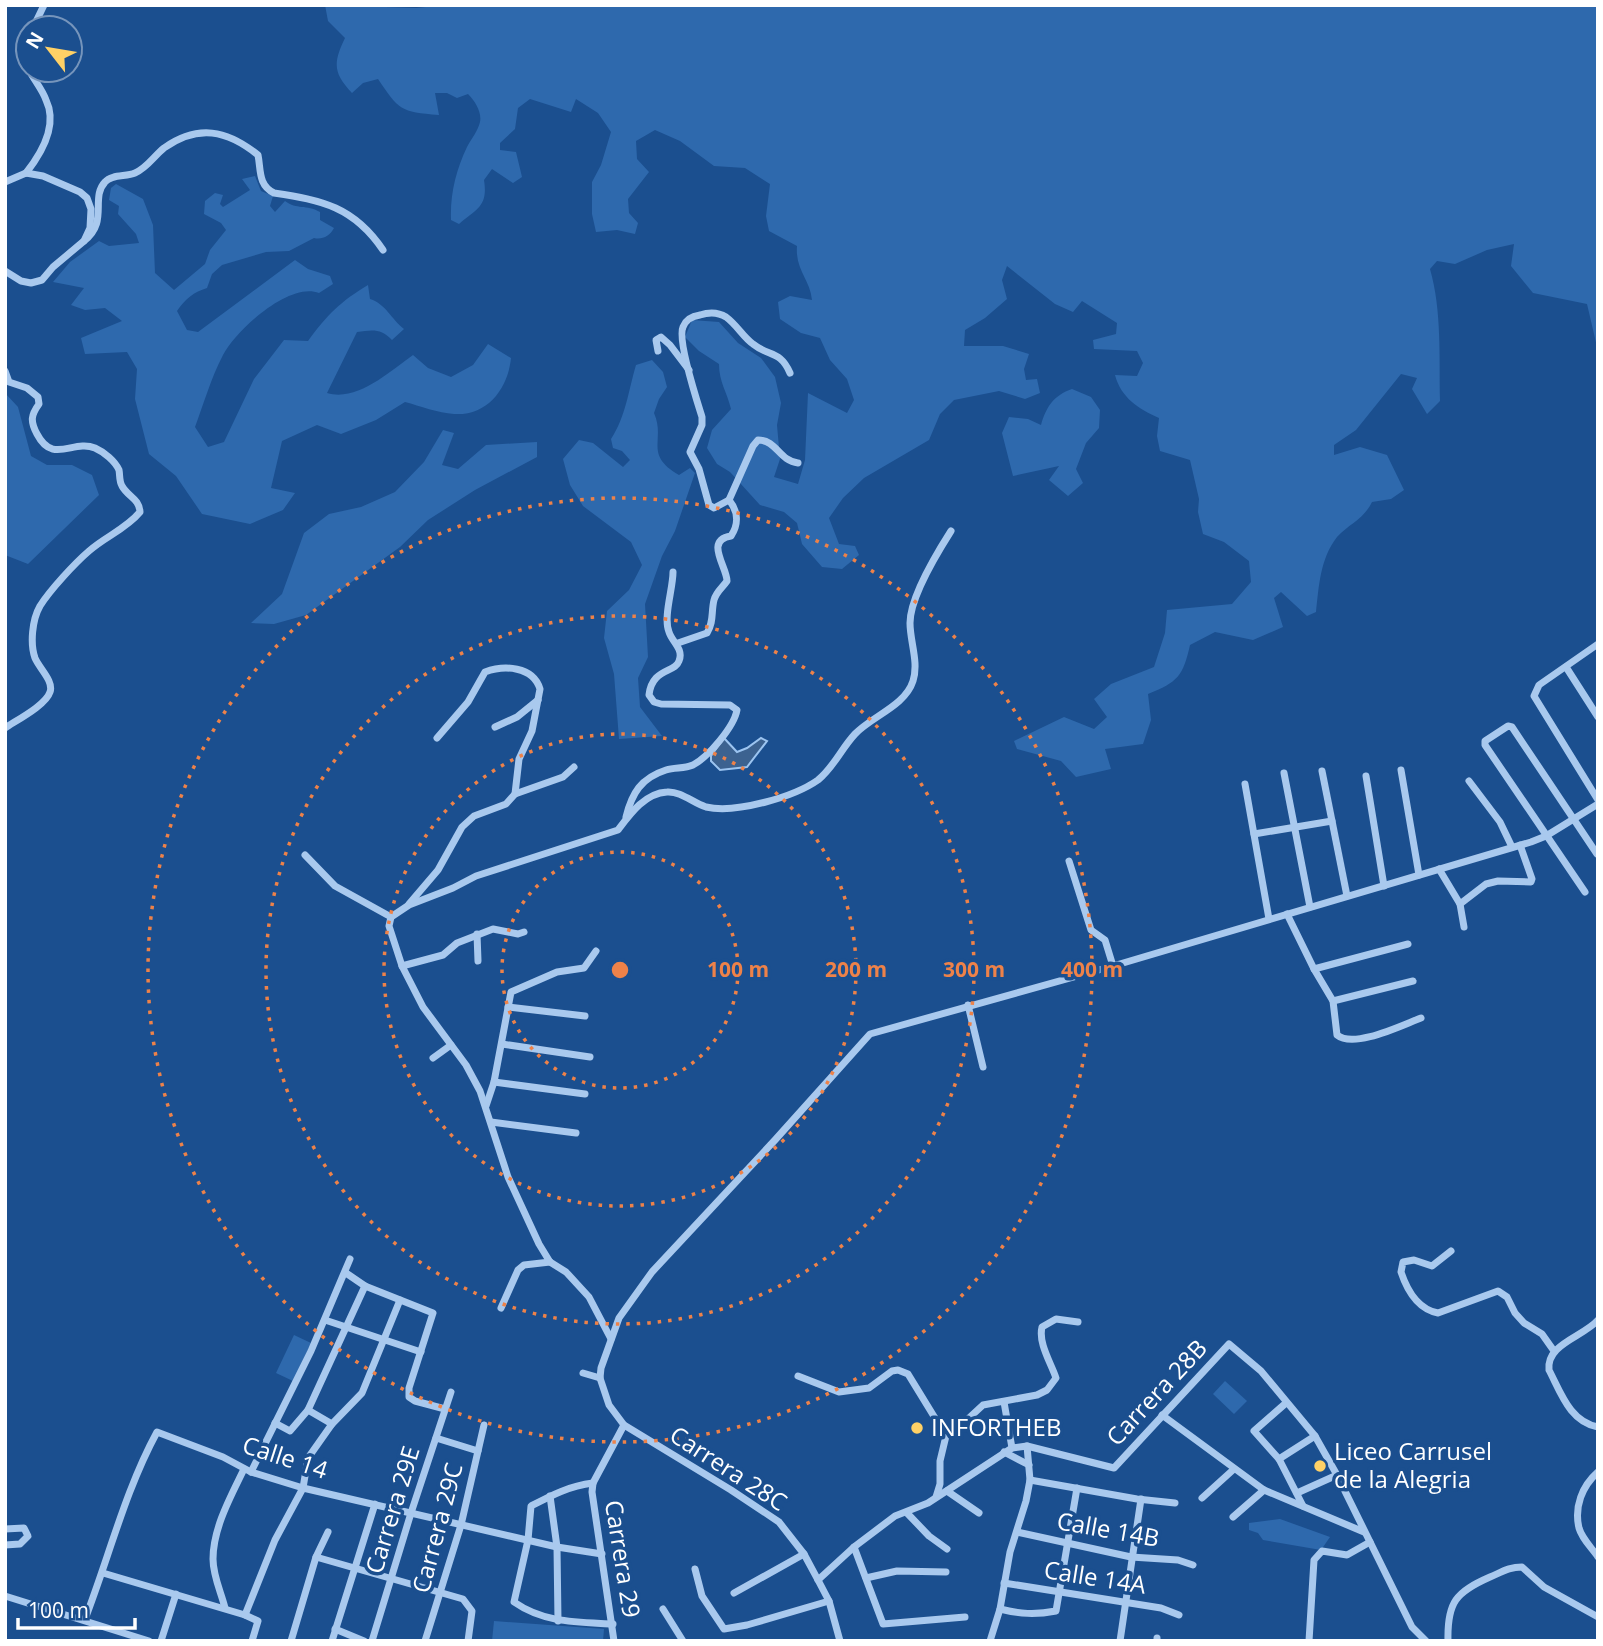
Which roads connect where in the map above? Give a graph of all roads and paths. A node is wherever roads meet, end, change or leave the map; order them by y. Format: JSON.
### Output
{"nodes":[{"id":1,"x":37,"y":84,"type":"edge"},
{"id":2,"x":26,"y":173,"type":"junction"},
{"id":3,"x":5,"y":181,"type":"edge"},
{"id":4,"x":84,"y":241,"type":"junction"},
{"id":5,"x":383,"y":250,"type":"dead end"},
{"id":6,"x":5,"y":271,"type":"edge"},
{"id":7,"x":658,"y":351,"type":"dead end"},
{"id":8,"x":689,"y":370,"type":"junction"},
{"id":9,"x":5,"y":371,"type":"edge"},
{"id":10,"x":790,"y":373,"type":"dead end"},
{"id":11,"x":798,"y":463,"type":"dead end"},
{"id":12,"x":729,"y":500,"type":"junction"},
{"id":13,"x":951,"y":531,"type":"dead end"},
{"id":14,"x":673,"y":572,"type":"dead end"},
{"id":15,"x":678,"y":643,"type":"junction"},
{"id":16,"x":1596,"y":649,"type":"edge"},
{"id":17,"x":1566,"y":667,"type":"junction"},
{"id":18,"x":538,"y":700,"type":"junction"},
{"id":19,"x":1598,"y":717,"type":"edge"},
{"id":20,"x":495,"y":727,"type":"dead end"},
{"id":21,"x":5,"y":728,"type":"edge"},
{"id":22,"x":437,"y":738,"type":"dead end"},
{"id":23,"x":574,"y":767,"type":"dead end"},
{"id":24,"x":1401,"y":770,"type":"dead end"},
{"id":25,"x":1322,"y":771,"type":"dead end"},
{"id":26,"x":1284,"y":773,"type":"dead end"},
{"id":27,"x":1366,"y":776,"type":"dead end"},
{"id":28,"x":1469,"y":781,"type":"dead end"},
{"id":29,"x":1245,"y":784,"type":"dead end"},
{"id":30,"x":515,"y":793,"type":"junction"},
{"id":31,"x":1598,"y":802,"type":"edge"},
{"id":32,"x":1574,"y":818,"type":"junction"},
{"id":33,"x":625,"y":821,"type":"junction"},
{"id":34,"x":1332,"y":821,"type":"junction"},
{"id":35,"x":1294,"y":827,"type":"junction"},
{"id":36,"x":1254,"y":834,"type":"junction"},
{"id":37,"x":1546,"y":836,"type":"junction"},
{"id":38,"x":1516,"y":846,"type":"junction"},
{"id":39,"x":1597,"y":853,"type":"edge"},
{"id":40,"x":305,"y":855,"type":"dead end"},
{"id":41,"x":1069,"y":861,"type":"dead end"},
{"id":42,"x":1439,"y":869,"type":"junction"},
{"id":43,"x":1419,"y":875,"type":"junction"},
{"id":44,"x":1384,"y":886,"type":"junction"},
{"id":45,"x":1585,"y":892,"type":"dead end"},
{"id":46,"x":1347,"y":896,"type":"junction"},
{"id":47,"x":1460,"y":904,"type":"junction"},
{"id":48,"x":408,"y":905,"type":"junction"},
{"id":49,"x":1310,"y":907,"type":"junction"},
{"id":50,"x":1287,"y":914,"type":"junction"},
{"id":51,"x":391,"y":917,"type":"junction"},
{"id":52,"x":1269,"y":919,"type":"junction"},
{"id":53,"x":1464,"y":927,"type":"dead end"},
{"id":54,"x":524,"y":932,"type":"dead end"},
{"id":55,"x":477,"y":934,"type":"junction"},
{"id":56,"x":1408,"y":944,"type":"dead end"},
{"id":57,"x":596,"y":951,"type":"dead end"},
{"id":58,"x":478,"y":961,"type":"dead end"},
{"id":59,"x":402,"y":965,"type":"junction"},
{"id":60,"x":1113,"y":966,"type":"junction"},
{"id":61,"x":1314,"y":969,"type":"junction"},
{"id":62,"x":1413,"y":981,"type":"dead end"},
{"id":63,"x":1334,"y":1001,"type":"junction"},
{"id":64,"x":968,"y":1005,"type":"junction"},
{"id":65,"x":508,"y":1007,"type":"junction"},
{"id":66,"x":585,"y":1016,"type":"dead end"},
{"id":67,"x":1421,"y":1018,"type":"dead end"},
{"id":68,"x":502,"y":1044,"type":"junction"},
{"id":69,"x":451,"y":1045,"type":"junction"},
{"id":70,"x":590,"y":1057,"type":"dead end"},
{"id":71,"x":433,"y":1058,"type":"dead end"},
{"id":72,"x":983,"y":1067,"type":"dead end"},
{"id":73,"x":494,"y":1082,"type":"junction"},
{"id":74,"x":585,"y":1094,"type":"dead end"},
{"id":75,"x":485,"y":1107,"type":"junction"},
{"id":76,"x":491,"y":1122,"type":"junction"},
{"id":77,"x":576,"y":1133,"type":"dead end"},
{"id":78,"x":1451,"y":1251,"type":"dead end"},
{"id":79,"x":350,"y":1259,"type":"dead end"},
{"id":80,"x":550,"y":1262,"type":"junction"},
{"id":81,"x":346,"y":1273,"type":"junction"},
{"id":82,"x":365,"y":1286,"type":"junction"},
{"id":83,"x":400,"y":1300,"type":"junction"},
{"id":84,"x":501,"y":1308,"type":"dead end"},
{"id":85,"x":325,"y":1320,"type":"junction"},
{"id":86,"x":1598,"y":1320,"type":"edge"},
{"id":87,"x":1078,"y":1322,"type":"dead end"},
{"id":88,"x":348,"y":1328,"type":"junction"},
{"id":89,"x":611,"y":1339,"type":"junction"},
{"id":90,"x":385,"y":1340,"type":"junction"},
{"id":91,"x":1554,"y":1351,"type":"junction"},
{"id":92,"x":421,"y":1352,"type":"junction"},
{"id":93,"x":583,"y":1373,"type":"dead end"},
{"id":94,"x":798,"y":1376,"type":"dead end"},
{"id":95,"x":600,"y":1378,"type":"junction"},
{"id":96,"x":451,"y":1392,"type":"dead end"},
{"id":97,"x":1004,"y":1402,"type":"junction"},
{"id":98,"x":1286,"y":1403,"type":"junction"},
{"id":99,"x":445,"y":1409,"type":"junction"},
{"id":100,"x":309,"y":1410,"type":"junction"},
{"id":101,"x":1162,"y":1415,"type":"junction"},
{"id":102,"x":275,"y":1423,"type":"junction"},
{"id":103,"x":332,"y":1424,"type":"junction"},
{"id":104,"x":484,"y":1425,"type":"dead end"},
{"id":105,"x":624,"y":1425,"type":"junction"},
{"id":106,"x":1598,"y":1427,"type":"edge"},
{"id":107,"x":946,"y":1436,"type":"junction"},
{"id":108,"x":1315,"y":1436,"type":"junction"},
{"id":109,"x":436,"y":1438,"type":"junction"},
{"id":110,"x":1027,"y":1446,"type":"junction"},
{"id":111,"x":1008,"y":1450,"type":"junction"},
{"id":112,"x":478,"y":1451,"type":"junction"},
{"id":113,"x":1279,"y":1459,"type":"junction"},
{"id":114,"x":1029,"y":1465,"type":"junction"},
{"id":115,"x":1234,"y":1469,"type":"junction"},
{"id":116,"x":248,"y":1471,"type":"junction"},
{"id":117,"x":1598,"y":1472,"type":"edge"},
{"id":118,"x":1337,"y":1475,"type":"junction"},
{"id":119,"x":1030,"y":1480,"type":"junction"},
{"id":120,"x":593,"y":1483,"type":"junction"},
{"id":121,"x":303,"y":1488,"type":"junction"},
{"id":122,"x":1077,"y":1488,"type":"junction"},
{"id":123,"x":1264,"y":1490,"type":"junction"},
{"id":124,"x":947,"y":1492,"type":"junction"},
{"id":125,"x":1297,"y":1493,"type":"junction"},
{"id":126,"x":550,"y":1496,"type":"junction"},
{"id":127,"x":936,"y":1497,"type":"junction"},
{"id":128,"x":1202,"y":1498,"type":"dead end"},
{"id":129,"x":1141,"y":1499,"type":"junction"},
{"id":130,"x":1175,"y":1503,"type":"dead end"},
{"id":131,"x":375,"y":1504,"type":"junction"},
{"id":132,"x":1304,"y":1507,"type":"junction"},
{"id":133,"x":411,"y":1513,"type":"junction"},
{"id":134,"x":907,"y":1513,"type":"junction"},
{"id":135,"x":979,"y":1513,"type":"dead end"},
{"id":136,"x":1233,"y":1517,"type":"dead end"},
{"id":137,"x":461,"y":1525,"type":"junction"},
{"id":138,"x":5,"y":1529,"type":"edge"},
{"id":139,"x":328,"y":1532,"type":"dead end"},
{"id":140,"x":1017,"y":1532,"type":"junction"},
{"id":141,"x":1365,"y":1532,"type":"junction"},
{"id":142,"x":528,"y":1539,"type":"junction"},
{"id":143,"x":1370,"y":1542,"type":"junction"},
{"id":144,"x":1067,"y":1543,"type":"junction"},
{"id":145,"x":5,"y":1545,"type":"edge"},
{"id":146,"x":557,"y":1547,"type":"junction"},
{"id":147,"x":854,"y":1547,"type":"junction"},
{"id":148,"x":947,"y":1549,"type":"dead end"},
{"id":149,"x":804,"y":1554,"type":"junction"},
{"id":150,"x":601,"y":1555,"type":"junction"},
{"id":151,"x":316,"y":1557,"type":"junction"},
{"id":152,"x":1131,"y":1557,"type":"junction"},
{"id":153,"x":1598,"y":1557,"type":"edge"},
{"id":154,"x":1194,"y":1565,"type":"dead end"},
{"id":155,"x":355,"y":1568,"type":"junction"},
{"id":156,"x":695,"y":1569,"type":"dead end"},
{"id":157,"x":946,"y":1572,"type":"dead end"},
{"id":158,"x":103,"y":1573,"type":"junction"},
{"id":159,"x":391,"y":1578,"type":"junction"},
{"id":160,"x":866,"y":1578,"type":"junction"},
{"id":161,"x":818,"y":1580,"type":"junction"},
{"id":162,"x":1004,"y":1583,"type":"junction"},
{"id":163,"x":441,"y":1592,"type":"junction"},
{"id":164,"x":1060,"y":1592,"type":"junction"},
{"id":165,"x":734,"y":1593,"type":"dead end"},
{"id":166,"x":176,"y":1594,"type":"junction"},
{"id":167,"x":5,"y":1596,"type":"edge"},
{"id":168,"x":829,"y":1601,"type":"junction"},
{"id":169,"x":1125,"y":1602,"type":"junction"},
{"id":170,"x":225,"y":1608,"type":"junction"},
{"id":171,"x":663,"y":1609,"type":"dead end"},
{"id":172,"x":1000,"y":1609,"type":"junction"},
{"id":173,"x":245,"y":1615,"type":"junction"},
{"id":174,"x":1178,"y":1615,"type":"dead end"},
{"id":175,"x":965,"y":1617,"type":"dead end"},
{"id":176,"x":1598,"y":1617,"type":"edge"},
{"id":177,"x":85,"y":1619,"type":"junction"},
{"id":178,"x":558,"y":1621,"type":"junction"},
{"id":179,"x":613,"y":1624,"type":"junction"},
{"id":180,"x":335,"y":1629,"type":"junction"},
{"id":181,"x":149,"y":1641,"type":"edge"},
{"id":182,"x":161,"y":1641,"type":"edge"},
{"id":183,"x":252,"y":1641,"type":"edge"},
{"id":184,"x":291,"y":1641,"type":"edge"},
{"id":185,"x":332,"y":1641,"type":"edge"},
{"id":186,"x":364,"y":1641,"type":"edge"},
{"id":187,"x":372,"y":1641,"type":"edge"},
{"id":188,"x":425,"y":1641,"type":"edge"},
{"id":189,"x":467,"y":1641,"type":"edge"},
{"id":190,"x":614,"y":1641,"type":"edge"},
{"id":191,"x":683,"y":1641,"type":"edge"},
{"id":192,"x":840,"y":1641,"type":"edge"},
{"id":193,"x":990,"y":1641,"type":"edge"},
{"id":194,"x":1120,"y":1641,"type":"edge"},
{"id":195,"x":1309,"y":1641,"type":"edge"},
{"id":196,"x":1426,"y":1641,"type":"edge"},
{"id":197,"x":1448,"y":1641,"type":"edge"}],
"edges":[{"from":1,"to":2,"type":"street"},
{"from":2,"to":3,"type":"street"},
{"from":2,"to":4,"type":"street"},
{"from":4,"to":5,"type":"street"},
{"from":4,"to":6,"type":"street"},
{"from":7,"to":8,"type":"street"},
{"from":8,"to":10,"type":"street"},
{"from":8,"to":12,"type":"street"},
{"from":9,"to":21,"type":"street"},
{"from":11,"to":12,"type":"street"},
{"from":12,"to":15,"type":"street"},
{"from":13,"to":33,"type":"street"},
{"from":14,"to":15,"type":"street"},
{"from":15,"to":33,"type":"street"},
{"from":16,"to":17,"type":"street"},
{"from":17,"to":19,"type":"street"},
{"from":17,"to":31,"type":"street"},
{"from":18,"to":20,"type":"street"},
{"from":18,"to":22,"type":"street"},
{"from":18,"to":30,"type":"street"},
{"from":23,"to":30,"type":"street"},
{"from":24,"to":43,"type":"street"},
{"from":25,"to":34,"type":"street"},
{"from":26,"to":35,"type":"street"},
{"from":27,"to":44,"type":"street"},
{"from":28,"to":38,"type":"street"},
{"from":29,"to":36,"type":"street"},
{"from":30,"to":48,"type":"street"},
{"from":31,"to":32,"type":"street"},
{"from":32,"to":37,"type":"street"},
{"from":32,"to":37,"type":"street"},
{"from":32,"to":39,"type":"street"},
{"from":33,"to":48,"type":"street"},
{"from":34,"to":35,"type":"street"},
{"from":34,"to":46,"type":"street"},
{"from":35,"to":36,"type":"street"},
{"from":35,"to":49,"type":"street"},
{"from":36,"to":52,"type":"street"},
{"from":37,"to":38,"type":"street"},
{"from":37,"to":45,"type":"street"},
{"from":38,"to":42,"type":"street"},
{"from":38,"to":47,"type":"street"},
{"from":40,"to":51,"type":"street"},
{"from":41,"to":60,"type":"street"},
{"from":42,"to":43,"type":"street"},
{"from":42,"to":47,"type":"street"},
{"from":43,"to":44,"type":"street"},
{"from":44,"to":46,"type":"street"},
{"from":46,"to":49,"type":"street"},
{"from":47,"to":53,"type":"street"},
{"from":48,"to":51,"type":"street"},
{"from":49,"to":50,"type":"street"},
{"from":50,"to":52,"type":"street"},
{"from":50,"to":61,"type":"street"},
{"from":51,"to":59,"type":"street"},
{"from":52,"to":60,"type":"street"},
{"from":54,"to":55,"type":"street"},
{"from":55,"to":58,"type":"street"},
{"from":55,"to":59,"type":"street"},
{"from":56,"to":61,"type":"street"},
{"from":57,"to":65,"type":"street"},
{"from":59,"to":69,"type":"street"},
{"from":60,"to":64,"type":"street"},
{"from":61,"to":63,"type":"street"},
{"from":62,"to":63,"type":"street"},
{"from":63,"to":67,"type":"street"},
{"from":64,"to":72,"type":"street"},
{"from":64,"to":89,"type":"street"},
{"from":65,"to":66,"type":"street"},
{"from":65,"to":68,"type":"street"},
{"from":68,"to":70,"type":"street"},
{"from":68,"to":73,"type":"street"},
{"from":69,"to":71,"type":"street"},
{"from":69,"to":75,"type":"street"},
{"from":73,"to":74,"type":"street"},
{"from":73,"to":75,"type":"street"},
{"from":75,"to":76,"type":"street"},
{"from":76,"to":77,"type":"street"},
{"from":76,"to":80,"type":"street"},
{"from":78,"to":91,"type":"street"},
{"from":79,"to":81,"type":"street"},
{"from":80,"to":84,"type":"street"},
{"from":80,"to":89,"type":"street"},
{"from":81,"to":82,"type":"street"},
{"from":81,"to":85,"type":"street"},
{"from":82,"to":83,"type":"street"},
{"from":82,"to":88,"type":"street"},
{"from":83,"to":90,"type":"street"},
{"from":83,"to":92,"type":"street"},
{"from":85,"to":88,"type":"street"},
{"from":85,"to":102,"type":"street"},
{"from":86,"to":91,"type":"street"},
{"from":87,"to":97,"type":"street"},
{"from":88,"to":90,"type":"street"},
{"from":88,"to":100,"type":"street"},
{"from":89,"to":95,"type":"street"},
{"from":90,"to":92,"type":"street"},
{"from":90,"to":103,"type":"street"},
{"from":91,"to":106,"type":"street"},
{"from":92,"to":99,"type":"street"},
{"from":93,"to":95,"type":"street"},
{"from":94,"to":107,"type":"street"},
{"from":95,"to":105,"type":"street","name":"Carrera 28C"},
{"from":96,"to":99,"type":"street","name":"Carrera 29E"},
{"from":97,"to":107,"type":"street"},
{"from":97,"to":111,"type":"street"},
{"from":98,"to":101,"type":"street","name":"Carrera 28B"},
{"from":98,"to":108,"type":"street"},
{"from":98,"to":113,"type":"street"},
{"from":99,"to":109,"type":"street","name":"Carrera 29E"},
{"from":100,"to":102,"type":"street"},
{"from":100,"to":103,"type":"street"},
{"from":101,"to":110,"type":"street","name":"Carrera 28B"},
{"from":101,"to":115,"type":"street"},
{"from":102,"to":116,"type":"street"},
{"from":103,"to":121,"type":"street"},
{"from":104,"to":112,"type":"street","name":"Carrera 29C"},
{"from":105,"to":120,"type":"street"},
{"from":105,"to":149,"type":"street","name":"Carrera 28C"},
{"from":107,"to":127,"type":"street"},
{"from":108,"to":113,"type":"street"},
{"from":108,"to":118,"type":"street"},
{"from":109,"to":112,"type":"street"},
{"from":109,"to":133,"type":"street","name":"Carrera 29E"},
{"from":110,"to":111,"type":"street"},
{"from":110,"to":114,"type":"street"},
{"from":111,"to":114,"type":"street"},
{"from":111,"to":124,"type":"street"},
{"from":112,"to":137,"type":"street","name":"Carrera 29C"},
{"from":113,"to":125,"type":"street"},
{"from":114,"to":119,"type":"street"},
{"from":115,"to":123,"type":"street"},
{"from":115,"to":128,"type":"street"},
{"from":116,"to":121,"type":"street","name":"Calle 14"},
{"from":116,"to":158,"type":"street","name":"Calle 14"},
{"from":116,"to":170,"type":"street"},
{"from":117,"to":153,"type":"street"},
{"from":118,"to":125,"type":"street"},
{"from":118,"to":141,"type":"street"},
{"from":119,"to":122,"type":"street"},
{"from":119,"to":140,"type":"street"},
{"from":120,"to":126,"type":"street"},
{"from":120,"to":150,"type":"street","name":"Carrera 29"},
{"from":121,"to":131,"type":"street","name":"Calle 14"},
{"from":121,"to":173,"type":"street"},
{"from":122,"to":129,"type":"street"},
{"from":122,"to":144,"type":"street"},
{"from":123,"to":132,"type":"street"},
{"from":123,"to":136,"type":"street"},
{"from":124,"to":127,"type":"street"},
{"from":124,"to":135,"type":"street"},
{"from":125,"to":132,"type":"street"},
{"from":126,"to":142,"type":"street"},
{"from":126,"to":146,"type":"street"},
{"from":127,"to":134,"type":"street"},
{"from":129,"to":130,"type":"street"},
{"from":129,"to":152,"type":"street"},
{"from":131,"to":133,"type":"street","name":"Calle 14"},
{"from":131,"to":155,"type":"street"},
{"from":132,"to":141,"type":"street"},
{"from":133,"to":137,"type":"street","name":"Calle 14"},
{"from":133,"to":159,"type":"street","name":"Carrera 29E"},
{"from":134,"to":147,"type":"street"},
{"from":134,"to":148,"type":"street"},
{"from":137,"to":142,"type":"street","name":"Calle 14"},
{"from":137,"to":163,"type":"street","name":"Carrera 29C"},
{"from":138,"to":145,"type":"street"},
{"from":139,"to":151,"type":"street"},
{"from":140,"to":144,"type":"street","name":"Calle 14B"},
{"from":140,"to":162,"type":"street"},
{"from":141,"to":143,"type":"street"},
{"from":142,"to":146,"type":"street","name":"Calle 14"},
{"from":142,"to":178,"type":"street"},
{"from":143,"to":195,"type":"street"},
{"from":143,"to":196,"type":"street"},
{"from":144,"to":152,"type":"street","name":"Calle 14B"},
{"from":144,"to":164,"type":"street"},
{"from":146,"to":150,"type":"street","name":"Calle 14"},
{"from":146,"to":178,"type":"street"},
{"from":147,"to":160,"type":"street"},
{"from":147,"to":161,"type":"street"},
{"from":149,"to":161,"type":"street","name":"Carrera 28C"},
{"from":149,"to":165,"type":"street"},
{"from":150,"to":179,"type":"street","name":"Carrera 29"},
{"from":151,"to":155,"type":"street"},
{"from":151,"to":184,"type":"street"},
{"from":152,"to":154,"type":"street","name":"Calle 14B"},
{"from":152,"to":169,"type":"street"},
{"from":155,"to":159,"type":"street"},
{"from":155,"to":180,"type":"street"},
{"from":156,"to":168,"type":"street"},
{"from":157,"to":160,"type":"street"},
{"from":158,"to":166,"type":"street"},
{"from":158,"to":177,"type":"street","name":"Calle 14"},
{"from":159,"to":163,"type":"street"},
{"from":159,"to":187,"type":"street","name":"Carrera 29E"},
{"from":160,"to":175,"type":"street"},
{"from":161,"to":168,"type":"street","name":"Carrera 28C"},
{"from":162,"to":164,"type":"street","name":"Calle 14A"},
{"from":162,"to":172,"type":"street"},
{"from":163,"to":188,"type":"street","name":"Carrera 29C"},
{"from":163,"to":189,"type":"street"},
{"from":164,"to":169,"type":"street","name":"Calle 14A"},
{"from":164,"to":172,"type":"street"},
{"from":166,"to":170,"type":"street"},
{"from":166,"to":182,"type":"street"},
{"from":167,"to":177,"type":"street"},
{"from":168,"to":192,"type":"street","name":"Carrera 28C"},
{"from":169,"to":174,"type":"street","name":"Calle 14A"},
{"from":169,"to":194,"type":"street"},
{"from":170,"to":173,"type":"street"},
{"from":171,"to":191,"type":"street"},
{"from":172,"to":193,"type":"street"},
{"from":173,"to":183,"type":"street"},
{"from":176,"to":197,"type":"street"},
{"from":177,"to":181,"type":"street"},
{"from":178,"to":179,"type":"street"},
{"from":179,"to":190,"type":"street","name":"Carrera 29"},
{"from":180,"to":185,"type":"street"},
{"from":180,"to":186,"type":"street"}]}
